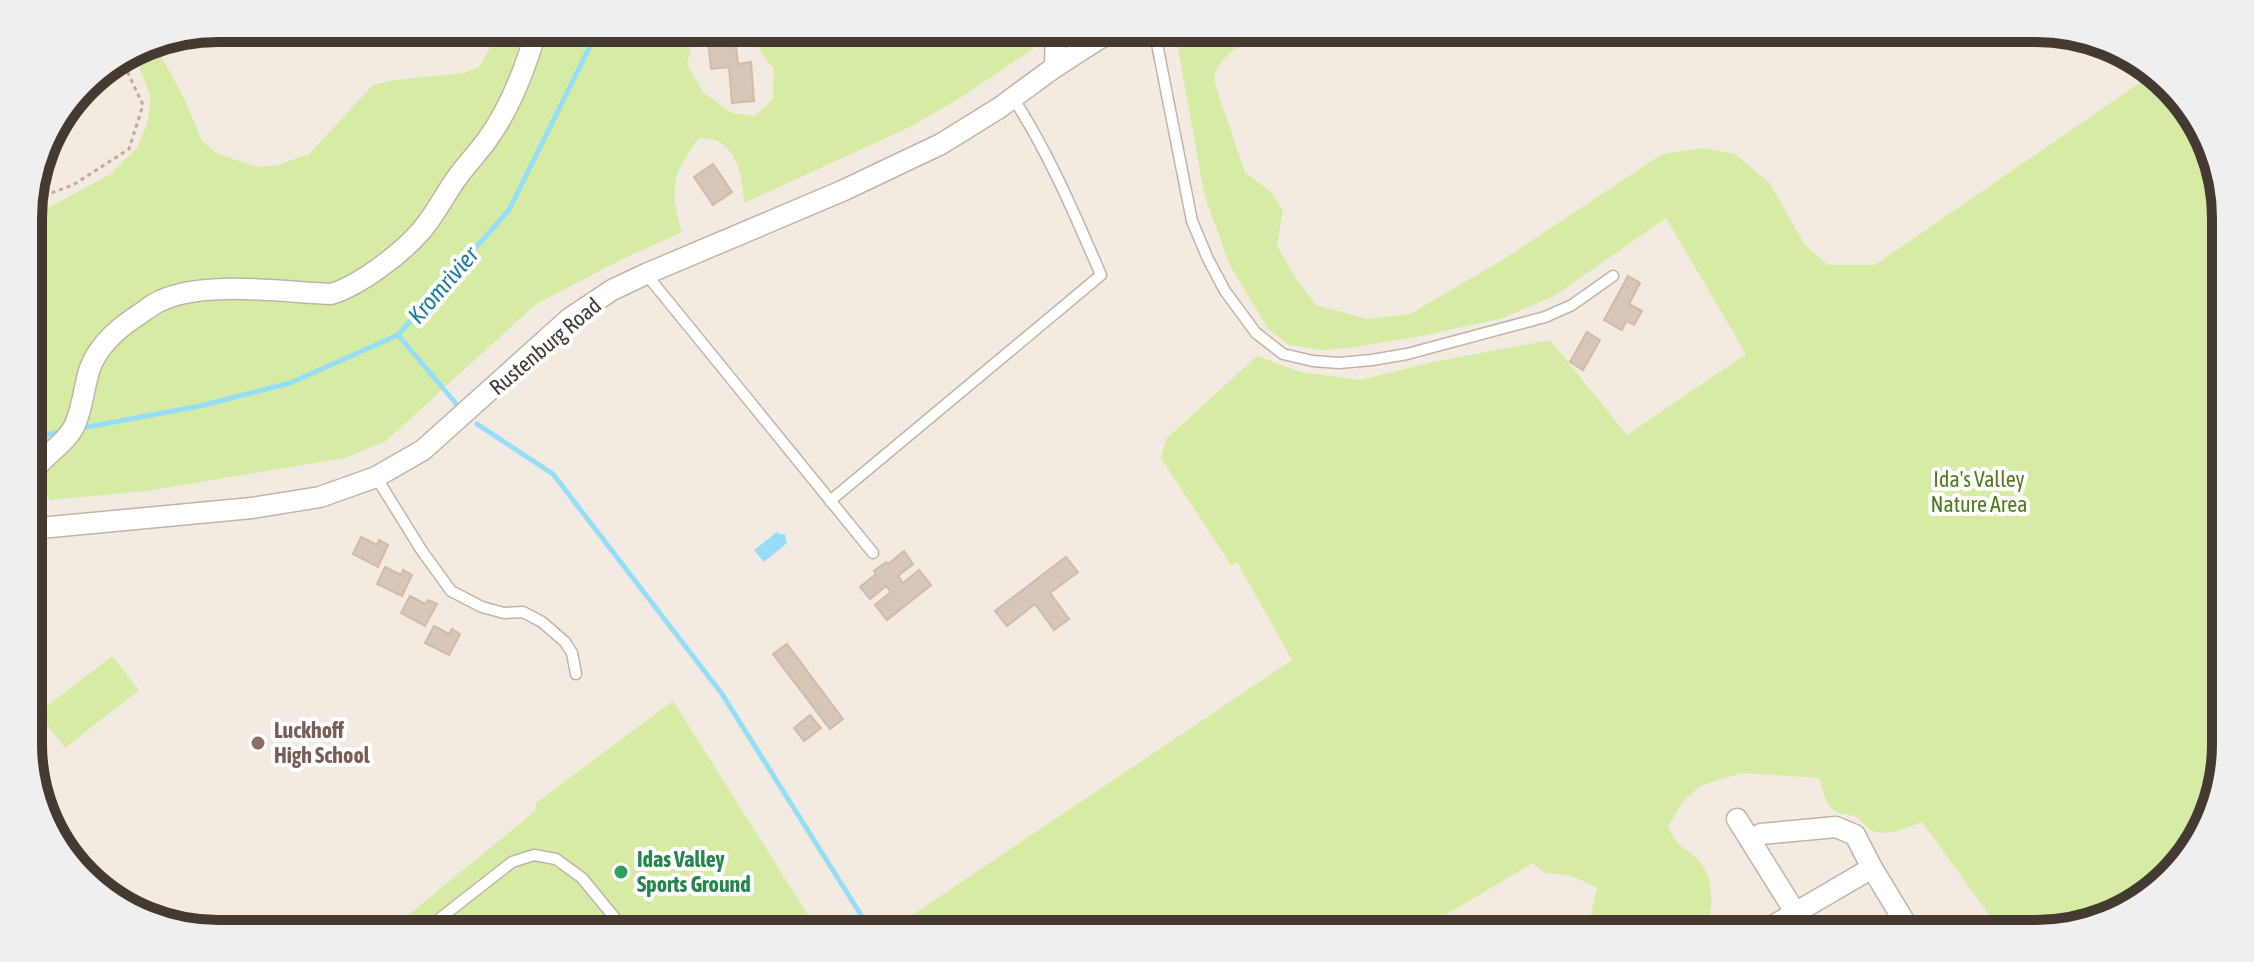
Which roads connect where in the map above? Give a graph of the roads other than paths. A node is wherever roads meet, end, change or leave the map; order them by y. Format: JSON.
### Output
{"nodes":[{"id":1,"x":533,"y":42,"type":"edge"},
{"id":2,"x":1056,"y":42,"type":"edge"},
{"id":3,"x":1094,"y":42,"type":"edge"},
{"id":4,"x":1156,"y":42,"type":"edge"},
{"id":5,"x":1055,"y":67,"type":"junction"},
{"id":6,"x":1013,"y":98,"type":"junction"},
{"id":7,"x":646,"y":274,"type":"junction"},
{"id":8,"x":1613,"y":276,"type":"dead end"},
{"id":9,"x":42,"y":461,"type":"edge"},
{"id":10,"x":376,"y":477,"type":"junction"},
{"id":11,"x":830,"y":501,"type":"junction"},
{"id":12,"x":42,"y":528,"type":"edge"},
{"id":13,"x":873,"y":553,"type":"dead end"},
{"id":14,"x":576,"y":674,"type":"dead end"},
{"id":15,"x":1737,"y":819,"type":"dead end"},
{"id":16,"x":1751,"y":841,"type":"junction"},
{"id":17,"x":1872,"y":868,"type":"junction"},
{"id":18,"x":1795,"y":912,"type":"junction"},
{"id":19,"x":438,"y":920,"type":"edge"},
{"id":20,"x":616,"y":920,"type":"edge"},
{"id":21,"x":1782,"y":920,"type":"edge"},
{"id":22,"x":1904,"y":920,"type":"edge"}],
"edges":[{"from":1,"to":9,"type":"street"},
{"from":2,"to":5,"type":"street"},
{"from":3,"to":5,"type":"street","name":"Rustenburg Road"},
{"from":4,"to":8,"type":"lane"},
{"from":5,"to":6,"type":"street","name":"Rustenburg Road"},
{"from":6,"to":7,"type":"street","name":"Rustenburg Road"},
{"from":6,"to":11,"type":"lane"},
{"from":7,"to":10,"type":"street","name":"Rustenburg Road"},
{"from":7,"to":11,"type":"lane"},
{"from":10,"to":12,"type":"street","name":"Rustenburg Road"},
{"from":10,"to":14,"type":"lane"},
{"from":11,"to":13,"type":"lane"},
{"from":15,"to":16,"type":"street"},
{"from":16,"to":17,"type":"street"},
{"from":16,"to":18,"type":"street"},
{"from":17,"to":18,"type":"street"},
{"from":17,"to":22,"type":"street"},
{"from":18,"to":21,"type":"street"},
{"from":19,"to":20,"type":"lane"}]}
